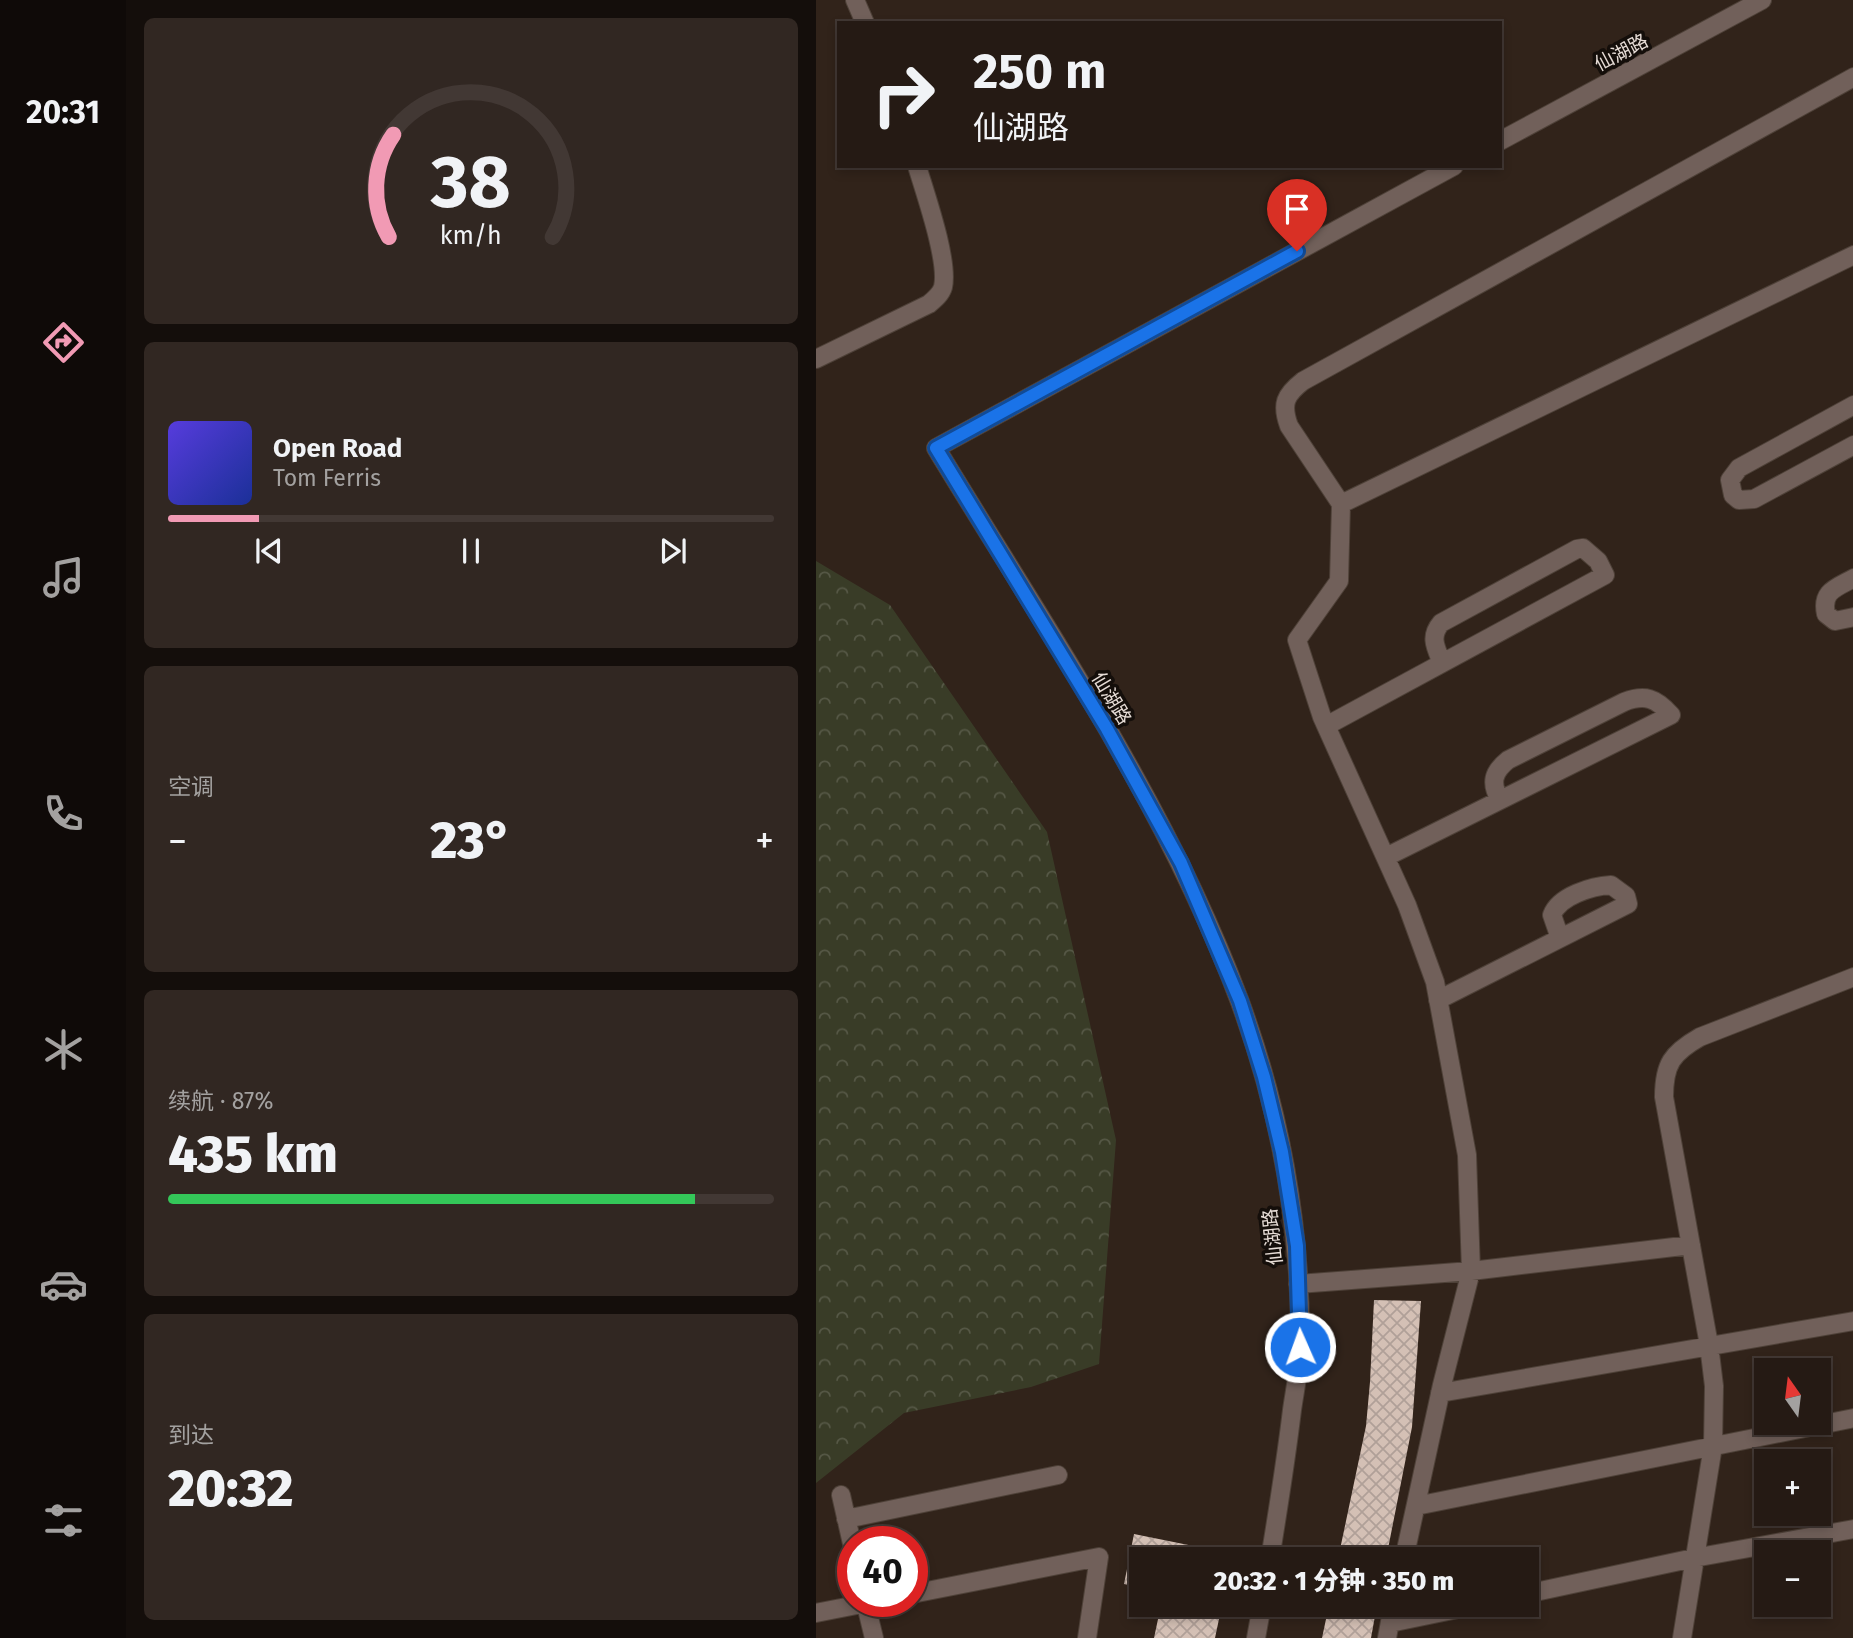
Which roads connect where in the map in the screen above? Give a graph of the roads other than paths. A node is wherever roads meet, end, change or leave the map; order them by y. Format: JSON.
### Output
{"nodes":[{"id":1,"x":855,"y":0,"type":"edge"},
{"id":2,"x":1762,"y":0,"type":"edge"},
{"id":3,"x":864,"y":21,"type":"edge"},
{"id":4,"x":1854,"y":76,"type":"edge"},
{"id":5,"x":1502,"y":140,"type":"edge"},
{"id":6,"x":918,"y":168,"type":"edge"},
{"id":7,"x":1450,"y":168,"type":"edge"},
{"id":8,"x":1854,"y":255,"type":"edge"},
{"id":9,"x":816,"y":359,"type":"edge"},
{"id":10,"x":1854,"y":405,"type":"edge"},
{"id":11,"x":1854,"y":445,"type":"edge"},
{"id":12,"x":1341,"y":504,"type":"junction"},
{"id":13,"x":1854,"y":578,"type":"edge"},
{"id":14,"x":1854,"y":617,"type":"edge"},
{"id":15,"x":1442,"y":663,"type":"junction"},
{"id":16,"x":1326,"y":726,"type":"junction"},
{"id":17,"x":1500,"y":800,"type":"junction"},
{"id":18,"x":1386,"y":857,"type":"junction"},
{"id":19,"x":1560,"y":939,"type":"dead end"},
{"id":20,"x":1854,"y":977,"type":"edge"},
{"id":21,"x":1438,"y":1000,"type":"junction"},
{"id":22,"x":1690,"y":1245,"type":"junction"},
{"id":23,"x":1471,"y":1271,"type":"junction"},
{"id":24,"x":1298,"y":1284,"type":"junction"},
{"id":25,"x":1854,"y":1321,"type":"edge"},
{"id":26,"x":1709,"y":1345,"type":"junction"},
{"id":27,"x":1440,"y":1393,"type":"junction"},
{"id":28,"x":1854,"y":1418,"type":"edge"},
{"id":29,"x":1713,"y":1446,"type":"junction"},
{"id":30,"x":1058,"y":1475,"type":"dead end"},
{"id":31,"x":841,"y":1495,"type":"dead end"},
{"id":32,"x":1416,"y":1506,"type":"junction"},
{"id":33,"x":846,"y":1519,"type":"junction"},
{"id":34,"x":848,"y":1526,"type":"edge"},
{"id":35,"x":1854,"y":1529,"type":"edge"},
{"id":36,"x":1272,"y":1547,"type":"edge"},
{"id":37,"x":1406,"y":1547,"type":"edge"},
{"id":38,"x":1694,"y":1558,"type":"junction"},
{"id":39,"x":928,"y":1591,"type":"edge"},
{"id":40,"x":1539,"y":1591,"type":"edge"},
{"id":41,"x":837,"y":1609,"type":"edge"},
{"id":42,"x":816,"y":1613,"type":"edge"},
{"id":43,"x":872,"y":1617,"type":"edge"},
{"id":44,"x":1260,"y":1617,"type":"edge"},
{"id":45,"x":1436,"y":1617,"type":"edge"},
{"id":46,"x":1388,"y":1631,"type":"edge"},
{"id":47,"x":874,"y":1638,"type":"edge"},
{"id":48,"x":1087,"y":1638,"type":"edge"},
{"id":49,"x":1256,"y":1638,"type":"edge"},
{"id":50,"x":1682,"y":1638,"type":"edge"}],
"edges":[{"from":1,"to":3,"type":"street"},
{"from":2,"to":5,"type":"street","name":"仙湖路"},
{"from":4,"to":12,"type":"street"},
{"from":6,"to":9,"type":"street"},
{"from":7,"to":24,"type":"street","name":"仙湖路"},
{"from":8,"to":12,"type":"street"},
{"from":10,"to":11,"type":"street"},
{"from":12,"to":16,"type":"street"},
{"from":13,"to":14,"type":"street"},
{"from":15,"to":15,"type":"street"},
{"from":15,"to":16,"type":"street"},
{"from":16,"to":18,"type":"street"},
{"from":17,"to":17,"type":"street"},
{"from":17,"to":18,"type":"street"},
{"from":18,"to":21,"type":"street"},
{"from":19,"to":21,"type":"street"},
{"from":20,"to":22,"type":"street"},
{"from":21,"to":23,"type":"street"},
{"from":22,"to":23,"type":"street"},
{"from":22,"to":26,"type":"street"},
{"from":23,"to":24,"type":"street"},
{"from":23,"to":27,"type":"street"},
{"from":24,"to":36,"type":"street","name":"仙湖路"},
{"from":25,"to":26,"type":"street"},
{"from":26,"to":27,"type":"street"},
{"from":26,"to":29,"type":"street"},
{"from":27,"to":32,"type":"street"},
{"from":28,"to":29,"type":"street"},
{"from":29,"to":32,"type":"street"},
{"from":29,"to":38,"type":"street"},
{"from":30,"to":33,"type":"street"},
{"from":31,"to":33,"type":"street"},
{"from":32,"to":37,"type":"street"},
{"from":33,"to":34,"type":"street"},
{"from":35,"to":38,"type":"street"},
{"from":38,"to":40,"type":"street"},
{"from":38,"to":50,"type":"street"},
{"from":39,"to":48,"type":"street"},
{"from":41,"to":42,"type":"street"},
{"from":43,"to":47,"type":"street"},
{"from":44,"to":49,"type":"street"},
{"from":45,"to":46,"type":"street"}]}
